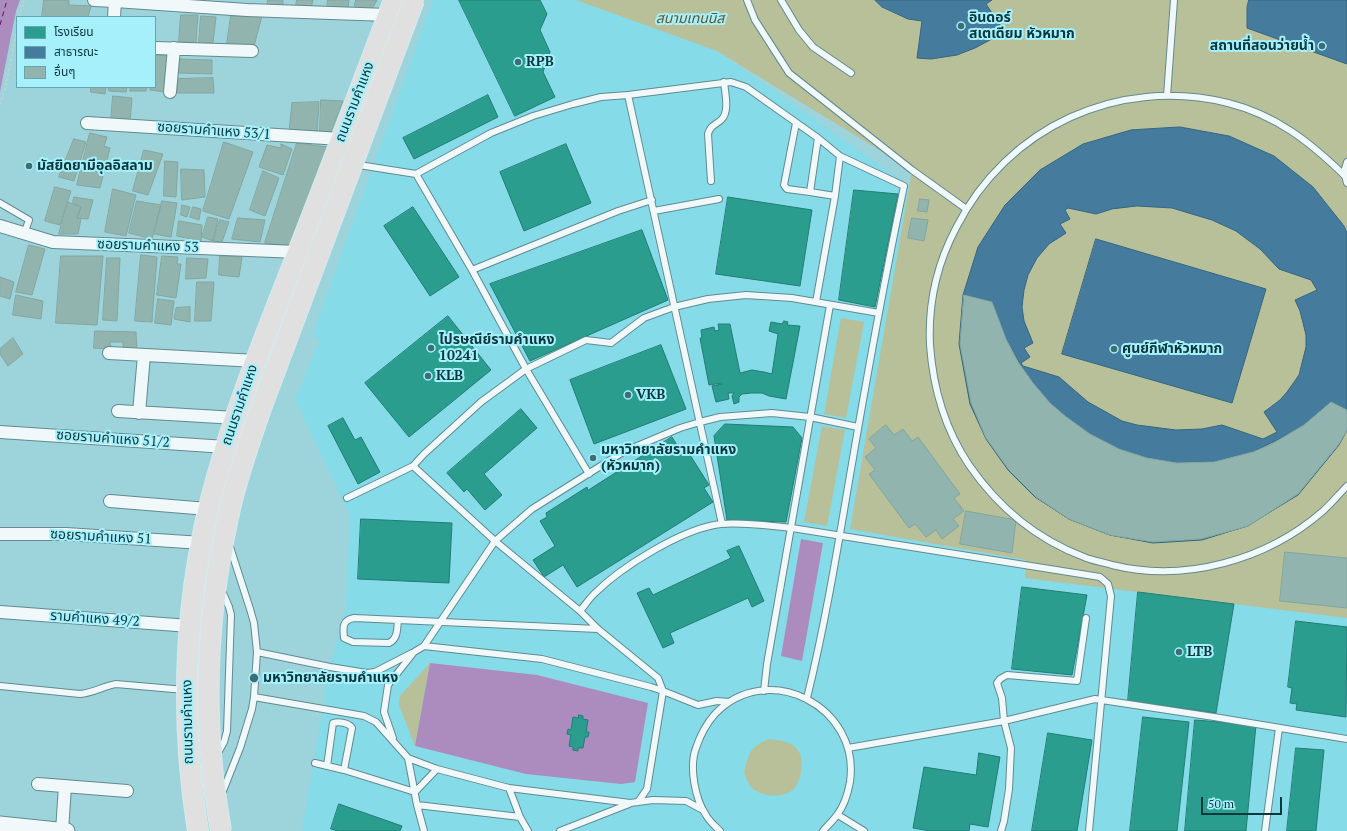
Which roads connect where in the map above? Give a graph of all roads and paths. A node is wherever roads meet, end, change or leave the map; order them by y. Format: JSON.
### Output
{"nodes":[{"id":1,"x":24,"y":0,"type":"edge"},
{"id":2,"x":94,"y":0,"type":"edge"},
{"id":3,"x":401,"y":0,"type":"edge"},
{"id":4,"x":414,"y":0,"type":"edge"},
{"id":5,"x":421,"y":0,"type":"edge"},
{"id":6,"x":747,"y":0,"type":"edge"},
{"id":7,"x":781,"y":0,"type":"edge"},
{"id":8,"x":1174,"y":0,"type":"edge"},
{"id":9,"x":115,"y":1,"type":"junction"},
{"id":10,"x":391,"y":8,"type":"edge"},
{"id":11,"x":19,"y":16,"type":"edge"},
{"id":12,"x":114,"y":16,"type":"edge"},
{"id":13,"x":16,"y":34,"type":"edge"},
{"id":14,"x":156,"y":48,"type":"edge"},
{"id":15,"x":174,"y":48,"type":"junction"},
{"id":16,"x":252,"y":51,"type":"dead end"},
{"id":17,"x":851,"y":73,"type":"dead end"},
{"id":18,"x":724,"y":82,"type":"junction"},
{"id":19,"x":170,"y":92,"type":"dead end"},
{"id":20,"x":628,"y":95,"type":"junction"},
{"id":21,"x":1167,"y":96,"type":"junction"},
{"id":22,"x":0,"y":105,"type":"edge"},
{"id":23,"x":87,"y":123,"type":"dead end"},
{"id":24,"x":796,"y":123,"type":"junction"},
{"id":25,"x":818,"y":138,"type":"junction"},
{"id":26,"x":341,"y":140,"type":"junction"},
{"id":27,"x":840,"y":156,"type":"junction"},
{"id":28,"x":1347,"y":162,"type":"edge"},
{"id":29,"x":359,"y":165,"type":"junction"},
{"id":30,"x":416,"y":174,"type":"junction"},
{"id":31,"x":1344,"y":176,"type":"junction"},
{"id":32,"x":711,"y":181,"type":"dead end"},
{"id":33,"x":1347,"y":183,"type":"edge"},
{"id":34,"x":810,"y":192,"type":"junction"},
{"id":35,"x":835,"y":196,"type":"junction"},
{"id":36,"x":719,"y":198,"type":"dead end"},
{"id":37,"x":652,"y":200,"type":"junction"},
{"id":38,"x":0,"y":203,"type":"edge"},
{"id":39,"x":965,"y":208,"type":"junction"},
{"id":40,"x":654,"y":211,"type":"junction"},
{"id":41,"x":6,"y":228,"type":"edge"},
{"id":42,"x":24,"y":234,"type":"junction"},
{"id":43,"x":298,"y":252,"type":"junction"},
{"id":44,"x":472,"y":270,"type":"junction"},
{"id":45,"x":816,"y":302,"type":"junction"},
{"id":46,"x":830,"y":305,"type":"junction"},
{"id":47,"x":674,"y":307,"type":"junction"},
{"id":48,"x":879,"y":313,"type":"junction"},
{"id":49,"x":273,"y":318,"type":"junction"},
{"id":50,"x":300,"y":326,"type":"junction"},
{"id":51,"x":259,"y":352,"type":"junction"},
{"id":52,"x":290,"y":352,"type":"junction"},
{"id":53,"x":109,"y":353,"type":"dead end"},
{"id":54,"x":144,"y":355,"type":"junction"},
{"id":55,"x":526,"y":369,"type":"junction"},
{"id":56,"x":243,"y":396,"type":"junction"},
{"id":57,"x":271,"y":402,"type":"junction"},
{"id":58,"x":118,"y":412,"type":"dead end"},
{"id":59,"x":139,"y":413,"type":"junction"},
{"id":60,"x":810,"y":417,"type":"junction"},
{"id":61,"x":234,"y":421,"type":"junction"},
{"id":62,"x":700,"y":422,"type":"junction"},
{"id":63,"x":858,"y":427,"type":"junction"},
{"id":64,"x":261,"y":431,"type":"junction"},
{"id":65,"x":0,"y":432,"type":"edge"},
{"id":66,"x":226,"y":447,"type":"junction"},
{"id":67,"x":413,"y":466,"type":"junction"},
{"id":68,"x":589,"y":474,"type":"junction"},
{"id":69,"x":1347,"y":486,"type":"edge"},
{"id":70,"x":347,"y":498,"type":"dead end"},
{"id":71,"x":110,"y":501,"type":"dead end"},
{"id":72,"x":208,"y":509,"type":"junction"},
{"id":73,"x":722,"y":524,"type":"junction"},
{"id":74,"x":792,"y":528,"type":"junction"},
{"id":75,"x":0,"y":534,"type":"edge"},
{"id":76,"x":839,"y":536,"type":"junction"},
{"id":77,"x":495,"y":541,"type":"junction"},
{"id":78,"x":202,"y":543,"type":"junction"},
{"id":79,"x":230,"y":547,"type":"junction"},
{"id":80,"x":580,"y":611,"type":"junction"},
{"id":81,"x":0,"y":612,"type":"edge"},
{"id":82,"x":1086,"y":618,"type":"dead end"},
{"id":83,"x":398,"y":620,"type":"junction"},
{"id":84,"x":441,"y":622,"type":"junction"},
{"id":85,"x":190,"y":626,"type":"junction"},
{"id":86,"x":598,"y":629,"type":"junction"},
{"id":87,"x":424,"y":646,"type":"junction"},
{"id":88,"x":257,"y":652,"type":"junction"},
{"id":89,"x":414,"y":652,"type":"junction"},
{"id":90,"x":0,"y":686,"type":"edge"},
{"id":91,"x":187,"y":690,"type":"junction"},
{"id":92,"x":664,"y":691,"type":"junction"},
{"id":93,"x":764,"y":691,"type":"junction"},
{"id":94,"x":254,"y":697,"type":"junction"},
{"id":95,"x":807,"y":698,"type":"junction"},
{"id":96,"x":1102,"y":700,"type":"junction"},
{"id":97,"x":729,"y":702,"type":"junction"},
{"id":98,"x":1004,"y":721,"type":"junction"},
{"id":99,"x":1279,"y":728,"type":"junction"},
{"id":100,"x":1347,"y":739,"type":"edge"},
{"id":101,"x":394,"y":742,"type":"junction"},
{"id":102,"x":848,"y":748,"type":"junction"},
{"id":103,"x":408,"y":758,"type":"junction"},
{"id":104,"x":315,"y":763,"type":"dead end"},
{"id":105,"x":327,"y":766,"type":"junction"},
{"id":106,"x":437,"y":769,"type":"junction"},
{"id":107,"x":344,"y":770,"type":"junction"},
{"id":108,"x":38,"y":784,"type":"dead end"},
{"id":109,"x":65,"y":786,"type":"junction"},
{"id":110,"x":509,"y":788,"type":"junction"},
{"id":111,"x":127,"y":791,"type":"dead end"},
{"id":112,"x":223,"y":791,"type":"junction"},
{"id":113,"x":415,"y":792,"type":"junction"},
{"id":114,"x":638,"y":802,"type":"junction"},
{"id":115,"x":630,"y":803,"type":"junction"},
{"id":116,"x":417,"y":805,"type":"junction"},
{"id":117,"x":703,"y":810,"type":"junction"},
{"id":118,"x":838,"y":814,"type":"junction"},
{"id":119,"x":520,"y":817,"type":"junction"},
{"id":120,"x":0,"y":824,"type":"edge"},
{"id":121,"x":62,"y":831,"type":"edge"},
{"id":122,"x":68,"y":831,"type":"edge"},
{"id":123,"x":198,"y":831,"type":"edge"},
{"id":124,"x":209,"y":831,"type":"edge"},
{"id":125,"x":221,"y":831,"type":"edge"},
{"id":126,"x":229,"y":831,"type":"edge"},
{"id":127,"x":424,"y":831,"type":"edge"},
{"id":128,"x":528,"y":831,"type":"edge"},
{"id":129,"x":560,"y":831,"type":"edge"},
{"id":130,"x":720,"y":831,"type":"edge"},
{"id":131,"x":823,"y":831,"type":"edge"},
{"id":132,"x":864,"y":831,"type":"edge"},
{"id":133,"x":1001,"y":831,"type":"edge"},
{"id":134,"x":1090,"y":831,"type":"edge"},
{"id":135,"x":1265,"y":831,"type":"edge"}],
"edges":[{"from":1,"to":11,"type":"path"},
{"from":2,"to":9,"type":"street"},
{"from":3,"to":124,"type":"main road","name":"ถนนรามคำแหง"},
{"from":4,"to":125,"type":"main road","name":"ถนนรามคำแหง","bridge":true},
{"from":5,"to":29,"type":"main road","name":"ถนนรามคำแหง"},
{"from":6,"to":39,"type":"lane"},
{"from":7,"to":17,"type":"lane"},
{"from":8,"to":21,"type":"lane"},
{"from":9,"to":10,"type":"street"},
{"from":9,"to":12,"type":"street"},
{"from":10,"to":26,"type":"main road","name":"ถนนรามคำแหง"},
{"from":13,"to":22,"type":"path"},
{"from":14,"to":15,"type":"street"},
{"from":15,"to":16,"type":"street"},
{"from":15,"to":19,"type":"street"},
{"from":18,"to":20,"type":"lane"},
{"from":18,"to":24,"type":"lane"},
{"from":18,"to":32,"type":"lane"},
{"from":20,"to":30,"type":"lane"},
{"from":20,"to":37,"type":"lane"},
{"from":21,"to":31,"type":"lane"},
{"from":21,"to":39,"type":"lane"},
{"from":23,"to":26,"type":"street","name":"ซอยรามคำแหง 53/1"},
{"from":24,"to":25,"type":"lane"},
{"from":24,"to":34,"type":"lane"},
{"from":25,"to":27,"type":"lane"},
{"from":25,"to":34,"type":"lane"},
{"from":26,"to":43,"type":"main road","name":"ถนนรามคำแหง"},
{"from":27,"to":35,"type":"lane"},
{"from":27,"to":48,"type":"lane"},
{"from":28,"to":31,"type":"lane"},
{"from":29,"to":30,"type":"lane"},
{"from":29,"to":50,"type":"main road","name":"ถนนรามคำแหง"},
{"from":30,"to":44,"type":"lane"},
{"from":31,"to":33,"type":"lane"},
{"from":34,"to":35,"type":"lane"},
{"from":35,"to":45,"type":"lane"},
{"from":36,"to":40,"type":"lane"},
{"from":37,"to":40,"type":"lane"},
{"from":37,"to":44,"type":"lane"},
{"from":38,"to":42,"type":"lane"},
{"from":39,"to":69,"type":"lane"},
{"from":40,"to":47,"type":"lane"},
{"from":41,"to":42,"type":"street","name":"ซอยรามคำแหง 53"},
{"from":42,"to":43,"type":"street","name":"ซอยรามคำแหง 53"},
{"from":43,"to":49,"type":"main road","name":"ถนนรามคำแหง"},
{"from":44,"to":55,"type":"lane"},
{"from":45,"to":46,"type":"lane"},
{"from":45,"to":47,"type":"lane"},
{"from":46,"to":48,"type":"lane"},
{"from":46,"to":60,"type":"lane"},
{"from":47,"to":55,"type":"lane"},
{"from":47,"to":62,"type":"lane"},
{"from":48,"to":63,"type":"lane"},
{"from":49,"to":50,"type":"main road"},
{"from":49,"to":51,"type":"main road","name":"ถนนรามคำแหง"},
{"from":50,"to":52,"type":"main road","name":"ถนนรามคำแหง"},
{"from":51,"to":52,"type":"main road"},
{"from":51,"to":54,"type":"street"},
{"from":51,"to":56,"type":"main road","name":"ถนนรามคำแหง"},
{"from":52,"to":57,"type":"main road","name":"ถนนรามคำแหง"},
{"from":53,"to":54,"type":"street"},
{"from":54,"to":59,"type":"street"},
{"from":55,"to":67,"type":"lane"},
{"from":55,"to":68,"type":"lane"},
{"from":56,"to":57,"type":"main road"},
{"from":56,"to":61,"type":"main road","name":"ถนนรามคำแหง"},
{"from":57,"to":64,"type":"main road","name":"ถนนรามคำแหง"},
{"from":58,"to":59,"type":"street"},
{"from":59,"to":61,"type":"street"},
{"from":60,"to":62,"type":"lane"},
{"from":60,"to":63,"type":"lane"},
{"from":60,"to":74,"type":"lane"},
{"from":61,"to":64,"type":"main road"},
{"from":61,"to":66,"type":"main road","name":"ถนนรามคำแหง"},
{"from":62,"to":68,"type":"lane"},
{"from":62,"to":73,"type":"lane"},
{"from":63,"to":76,"type":"lane"},
{"from":64,"to":79,"type":"main road","name":"ถนนรามคำแหง"},
{"from":65,"to":66,"type":"street","name":"ซอยรามคำแหง 51/2"},
{"from":66,"to":72,"type":"main road","name":"ถนนรามคำแหง"},
{"from":67,"to":70,"type":"lane"},
{"from":67,"to":77,"type":"lane"},
{"from":68,"to":77,"type":"lane"},
{"from":71,"to":72,"type":"street"},
{"from":72,"to":78,"type":"main road","name":"ถนนรามคำแหง"},
{"from":73,"to":74,"type":"lane"},
{"from":73,"to":80,"type":"lane"},
{"from":74,"to":76,"type":"lane"},
{"from":74,"to":93,"type":"lane"},
{"from":75,"to":78,"type":"street","name":"ซอยรามคำแหง 51"},
{"from":76,"to":95,"type":"lane"},
{"from":76,"to":96,"type":"lane"},
{"from":77,"to":80,"type":"lane"},
{"from":77,"to":84,"type":"lane"},
{"from":78,"to":85,"type":"main road","name":"ถนนรามคำแหง"},
{"from":79,"to":88,"type":"lane"},
{"from":79,"to":112,"type":"main road","name":"ถนนรามคำแหง"},
{"from":80,"to":86,"type":"lane"},
{"from":81,"to":85,"type":"street","name":"รามคำแหง 49/2"},
{"from":82,"to":98,"type":"lane"},
{"from":83,"to":83,"type":"lane"},
{"from":83,"to":84,"type":"lane"},
{"from":84,"to":86,"type":"lane"},
{"from":84,"to":87,"type":"lane"},
{"from":85,"to":91,"type":"main road","name":"ถนนรามคำแหง"},
{"from":86,"to":92,"type":"lane"},
{"from":87,"to":89,"type":"lane"},
{"from":87,"to":92,"type":"lane"},
{"from":88,"to":89,"type":"lane"},
{"from":88,"to":94,"type":"lane"},
{"from":89,"to":101,"type":"lane"},
{"from":90,"to":91,"type":"lane"},
{"from":91,"to":123,"type":"main road","name":"ถนนรามคำแหง"},
{"from":92,"to":97,"type":"lane"},
{"from":92,"to":114,"type":"lane"},
{"from":93,"to":95,"type":"lane"},
{"from":93,"to":97,"type":"lane"},
{"from":94,"to":101,"type":"lane"},
{"from":94,"to":112,"type":"lane"},
{"from":95,"to":102,"type":"lane"},
{"from":96,"to":98,"type":"lane"},
{"from":96,"to":99,"type":"lane"},
{"from":96,"to":134,"type":"lane"},
{"from":97,"to":117,"type":"lane"},
{"from":98,"to":102,"type":"lane"},
{"from":98,"to":133,"type":"lane"},
{"from":99,"to":100,"type":"lane"},
{"from":99,"to":135,"type":"lane"},
{"from":101,"to":103,"type":"lane"},
{"from":102,"to":118,"type":"lane"},
{"from":103,"to":106,"type":"lane"},
{"from":103,"to":113,"type":"lane"},
{"from":104,"to":105,"type":"lane"},
{"from":105,"to":107,"type":"lane"},
{"from":105,"to":107,"type":"lane"},
{"from":106,"to":110,"type":"lane"},
{"from":106,"to":113,"type":"lane"},
{"from":107,"to":113,"type":"lane"},
{"from":108,"to":109,"type":"street"},
{"from":109,"to":111,"type":"street"},
{"from":109,"to":121,"type":"street"},
{"from":110,"to":115,"type":"lane"},
{"from":110,"to":119,"type":"lane"},
{"from":112,"to":126,"type":"main road","name":"ถนนรามคำแหง"},
{"from":113,"to":116,"type":"lane"},
{"from":114,"to":115,"type":"lane"},
{"from":114,"to":117,"type":"lane"},
{"from":115,"to":129,"type":"lane"},
{"from":116,"to":119,"type":"lane"},
{"from":116,"to":127,"type":"lane"},
{"from":117,"to":130,"type":"lane"},
{"from":118,"to":131,"type":"lane"},
{"from":118,"to":132,"type":"lane"},
{"from":119,"to":128,"type":"lane"},
{"from":120,"to":121,"type":"street"},
{"from":121,"to":122,"type":"street"}]}
